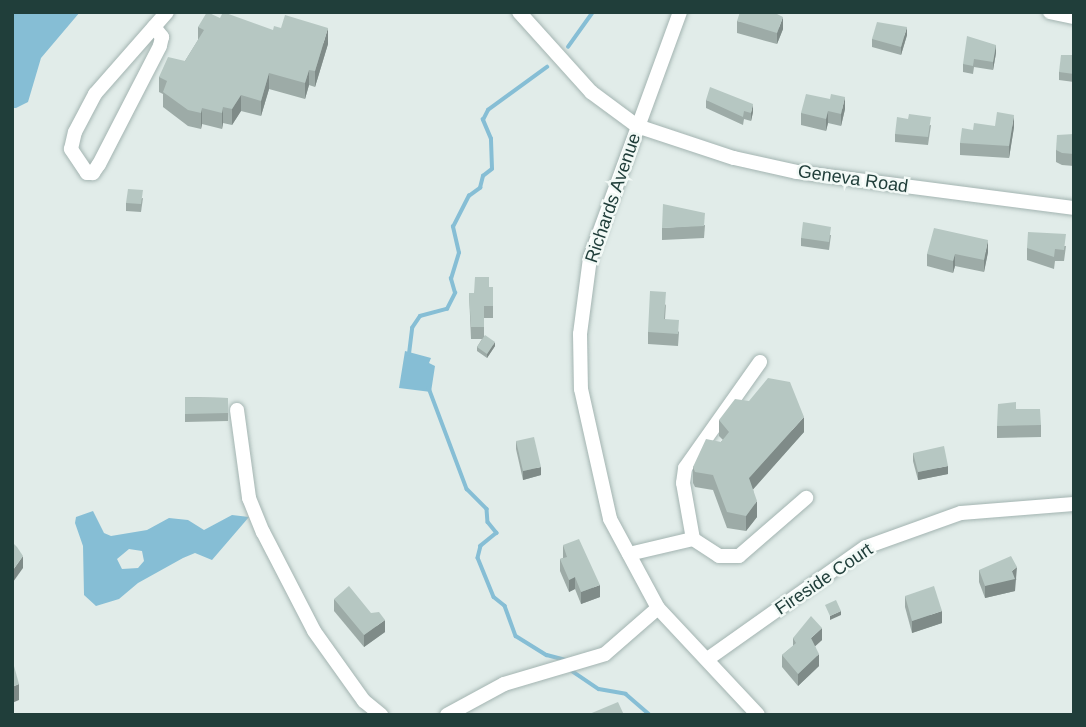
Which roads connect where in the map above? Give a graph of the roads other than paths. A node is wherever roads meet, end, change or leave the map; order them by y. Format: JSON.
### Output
{"nodes":[{"id":1,"x":167,"y":12,"type":"edge"},
{"id":2,"x":519,"y":12,"type":"edge"},
{"id":3,"x":680,"y":12,"type":"edge"},
{"id":4,"x":1050,"y":12,"type":"edge"},
{"id":5,"x":1074,"y":17,"type":"edge"},
{"id":6,"x":154,"y":27,"type":"junction"},
{"id":7,"x":637,"y":126,"type":"junction"},
{"id":8,"x":1074,"y":208,"type":"edge"},
{"id":9,"x":760,"y":362,"type":"dead end"},
{"id":10,"x":237,"y":410,"type":"dead end"},
{"id":11,"x":806,"y":498,"type":"dead end"},
{"id":12,"x":1074,"y":504,"type":"edge"},
{"id":13,"x":693,"y":539,"type":"junction"},
{"id":14,"x":629,"y":554,"type":"junction"},
{"id":15,"x":658,"y":608,"type":"junction"},
{"id":16,"x":709,"y":658,"type":"junction"},
{"id":17,"x":381,"y":715,"type":"edge"},
{"id":18,"x":447,"y":715,"type":"edge"},
{"id":19,"x":758,"y":715,"type":"edge"}],
"edges":[{"from":1,"to":6,"type":"street"},
{"from":2,"to":7,"type":"street","name":"Geneva Road"},
{"from":3,"to":7,"type":"street","name":"Richards Avenue"},
{"from":4,"to":5,"type":"street"},
{"from":6,"to":6,"type":"street"},
{"from":7,"to":8,"type":"street","name":"Geneva Road"},
{"from":7,"to":14,"type":"street","name":"Richards Avenue"},
{"from":9,"to":13,"type":"street"},
{"from":10,"to":17,"type":"street"},
{"from":11,"to":13,"type":"street"},
{"from":12,"to":16,"type":"street","name":"Fireside Court"},
{"from":13,"to":14,"type":"street"},
{"from":14,"to":15,"type":"street","name":"Richards Avenue"},
{"from":15,"to":16,"type":"street","name":"Richards Avenue"},
{"from":15,"to":18,"type":"street"},
{"from":16,"to":19,"type":"street","name":"Richards Avenue"}]}
